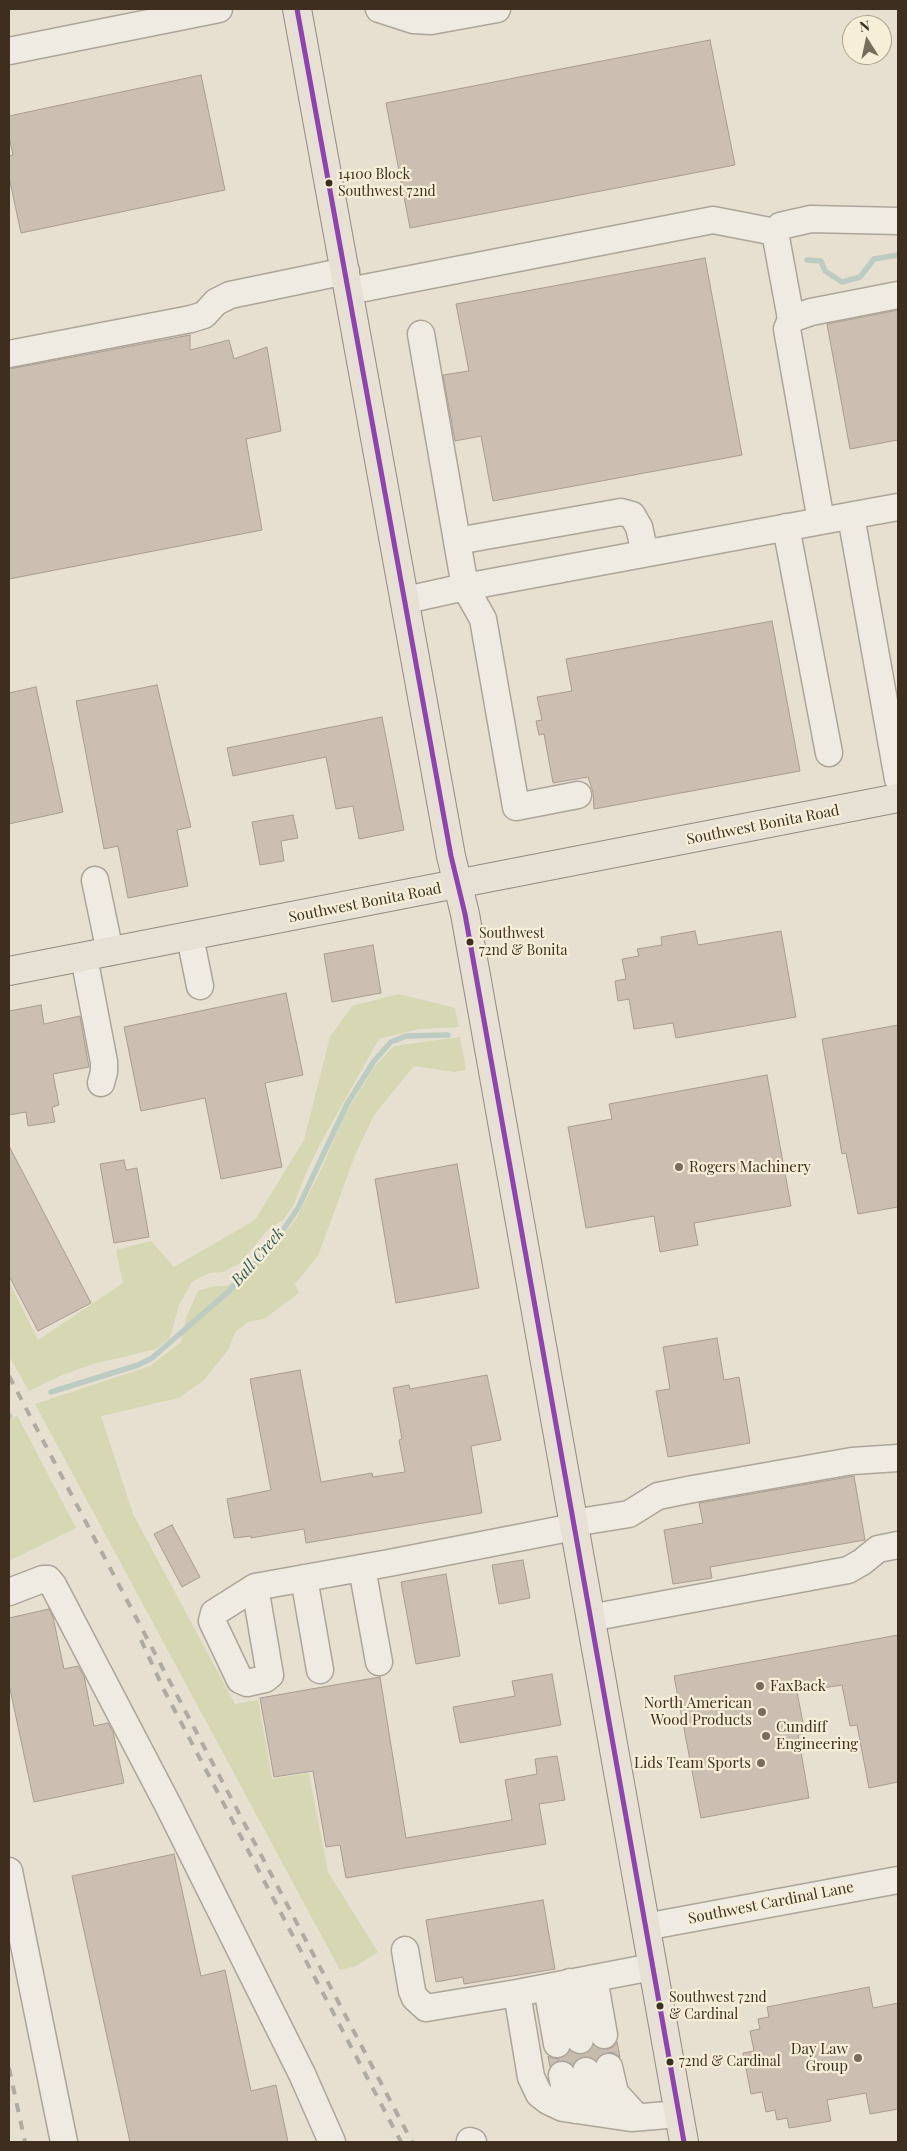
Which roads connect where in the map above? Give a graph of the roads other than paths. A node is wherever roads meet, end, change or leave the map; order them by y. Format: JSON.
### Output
{"nodes":[{"id":1,"x":219,"y":9,"type":"edge"},
{"id":2,"x":297,"y":9,"type":"edge"},
{"id":3,"x":381,"y":9,"type":"edge"},
{"id":4,"x":497,"y":9,"type":"edge"},
{"id":5,"x":9,"y":51,"type":"edge"},
{"id":6,"x":898,"y":221,"type":"edge"},
{"id":7,"x":775,"y":232,"type":"junction"},
{"id":8,"x":348,"y":281,"type":"junction"},
{"id":9,"x":898,"y":295,"type":"edge"},
{"id":10,"x":791,"y":319,"type":"junction"},
{"id":11,"x":421,"y":334,"type":"dead end"},
{"id":12,"x":9,"y":354,"type":"edge"},
{"id":13,"x":898,"y":507,"type":"edge"},
{"id":14,"x":851,"y":516,"type":"junction"},
{"id":15,"x":821,"y":521,"type":"junction"},
{"id":16,"x":786,"y":527,"type":"junction"},
{"id":17,"x":457,"y":541,"type":"junction"},
{"id":18,"x":645,"y":553,"type":"junction"},
{"id":19,"x":465,"y":587,"type":"junction"},
{"id":20,"x":406,"y":600,"type":"junction"},
{"id":21,"x":829,"y":753,"type":"dead end"},
{"id":22,"x":898,"y":779,"type":"edge"},
{"id":23,"x":578,"y":795,"type":"dead end"},
{"id":24,"x":898,"y":798,"type":"edge"},
{"id":25,"x":95,"y":880,"type":"dead end"},
{"id":26,"x":458,"y":885,"type":"junction"},
{"id":27,"x":190,"y":937,"type":"junction"},
{"id":28,"x":97,"y":955,"type":"junction"},
{"id":29,"x":9,"y":972,"type":"edge"},
{"id":30,"x":200,"y":986,"type":"dead end"},
{"id":31,"x":101,"y":1083,"type":"dead end"},
{"id":32,"x":898,"y":1458,"type":"edge"},
{"id":33,"x":573,"y":1525,"type":"junction"},
{"id":34,"x":898,"y":1545,"type":"edge"},
{"id":35,"x":362,"y":1568,"type":"junction"},
{"id":36,"x":304,"y":1578,"type":"junction"},
{"id":37,"x":255,"y":1587,"type":"dead end"},
{"id":38,"x":9,"y":1592,"type":"edge"},
{"id":39,"x":590,"y":1618,"type":"junction"},
{"id":40,"x":379,"y":1662,"type":"dead end"},
{"id":41,"x":320,"y":1670,"type":"dead end"},
{"id":42,"x":9,"y":1871,"type":"edge"},
{"id":43,"x":898,"y":1880,"type":"edge"},
{"id":44,"x":645,"y":1927,"type":"junction"},
{"id":45,"x":405,"y":1950,"type":"dead end"},
{"id":46,"x":652,"y":1967,"type":"junction"},
{"id":47,"x":570,"y":1982,"type":"junction"},
{"id":48,"x":517,"y":1993,"type":"junction"},
{"id":49,"x":678,"y":2114,"type":"junction"},
{"id":50,"x":610,"y":2115,"type":"junction"},
{"id":51,"x":64,"y":2142,"type":"edge"},
{"id":52,"x":332,"y":2142,"type":"edge"},
{"id":53,"x":684,"y":2142,"type":"edge"}],
"edges":[{"from":1,"to":5,"type":"street"},
{"from":2,"to":8,"type":"main road"},
{"from":3,"to":4,"type":"street"},
{"from":6,"to":7,"type":"street"},
{"from":7,"to":8,"type":"street"},
{"from":7,"to":10,"type":"street"},
{"from":8,"to":12,"type":"street"},
{"from":8,"to":20,"type":"main road"},
{"from":9,"to":10,"type":"street"},
{"from":10,"to":15,"type":"street"},
{"from":11,"to":17,"type":"street"},
{"from":13,"to":14,"type":"street"},
{"from":14,"to":15,"type":"street"},
{"from":14,"to":22,"type":"street"},
{"from":15,"to":16,"type":"street"},
{"from":16,"to":18,"type":"street"},
{"from":16,"to":21,"type":"street"},
{"from":17,"to":18,"type":"street"},
{"from":17,"to":19,"type":"street"},
{"from":18,"to":19,"type":"street"},
{"from":19,"to":20,"type":"street"},
{"from":19,"to":23,"type":"street"},
{"from":20,"to":26,"type":"main road"},
{"from":24,"to":26,"type":"main road","name":"Southwest Bonita Road"},
{"from":25,"to":28,"type":"street"},
{"from":26,"to":27,"type":"main road","name":"Southwest Bonita Road"},
{"from":26,"to":33,"type":"main road"},
{"from":27,"to":28,"type":"main road","name":"Southwest Bonita Road"},
{"from":27,"to":30,"type":"street"},
{"from":28,"to":29,"type":"main road","name":"Southwest Bonita Road"},
{"from":28,"to":31,"type":"street"},
{"from":32,"to":33,"type":"street"},
{"from":33,"to":35,"type":"street"},
{"from":33,"to":39,"type":"main road"},
{"from":34,"to":39,"type":"street"},
{"from":35,"to":36,"type":"street"},
{"from":35,"to":40,"type":"street"},
{"from":36,"to":37,"type":"street"},
{"from":36,"to":41,"type":"street"},
{"from":38,"to":52,"type":"street"},
{"from":39,"to":44,"type":"main road"},
{"from":42,"to":51,"type":"street"},
{"from":43,"to":44,"type":"street","name":"Southwest Cardinal Lane"},
{"from":44,"to":46,"type":"main road"},
{"from":45,"to":48,"type":"street"},
{"from":46,"to":47,"type":"street"},
{"from":46,"to":49,"type":"main road"},
{"from":47,"to":47,"type":"street"},
{"from":47,"to":48,"type":"street"},
{"from":48,"to":50,"type":"street"},
{"from":49,"to":50,"type":"street"},
{"from":49,"to":53,"type":"main road"},
{"from":50,"to":50,"type":"street"}]}
